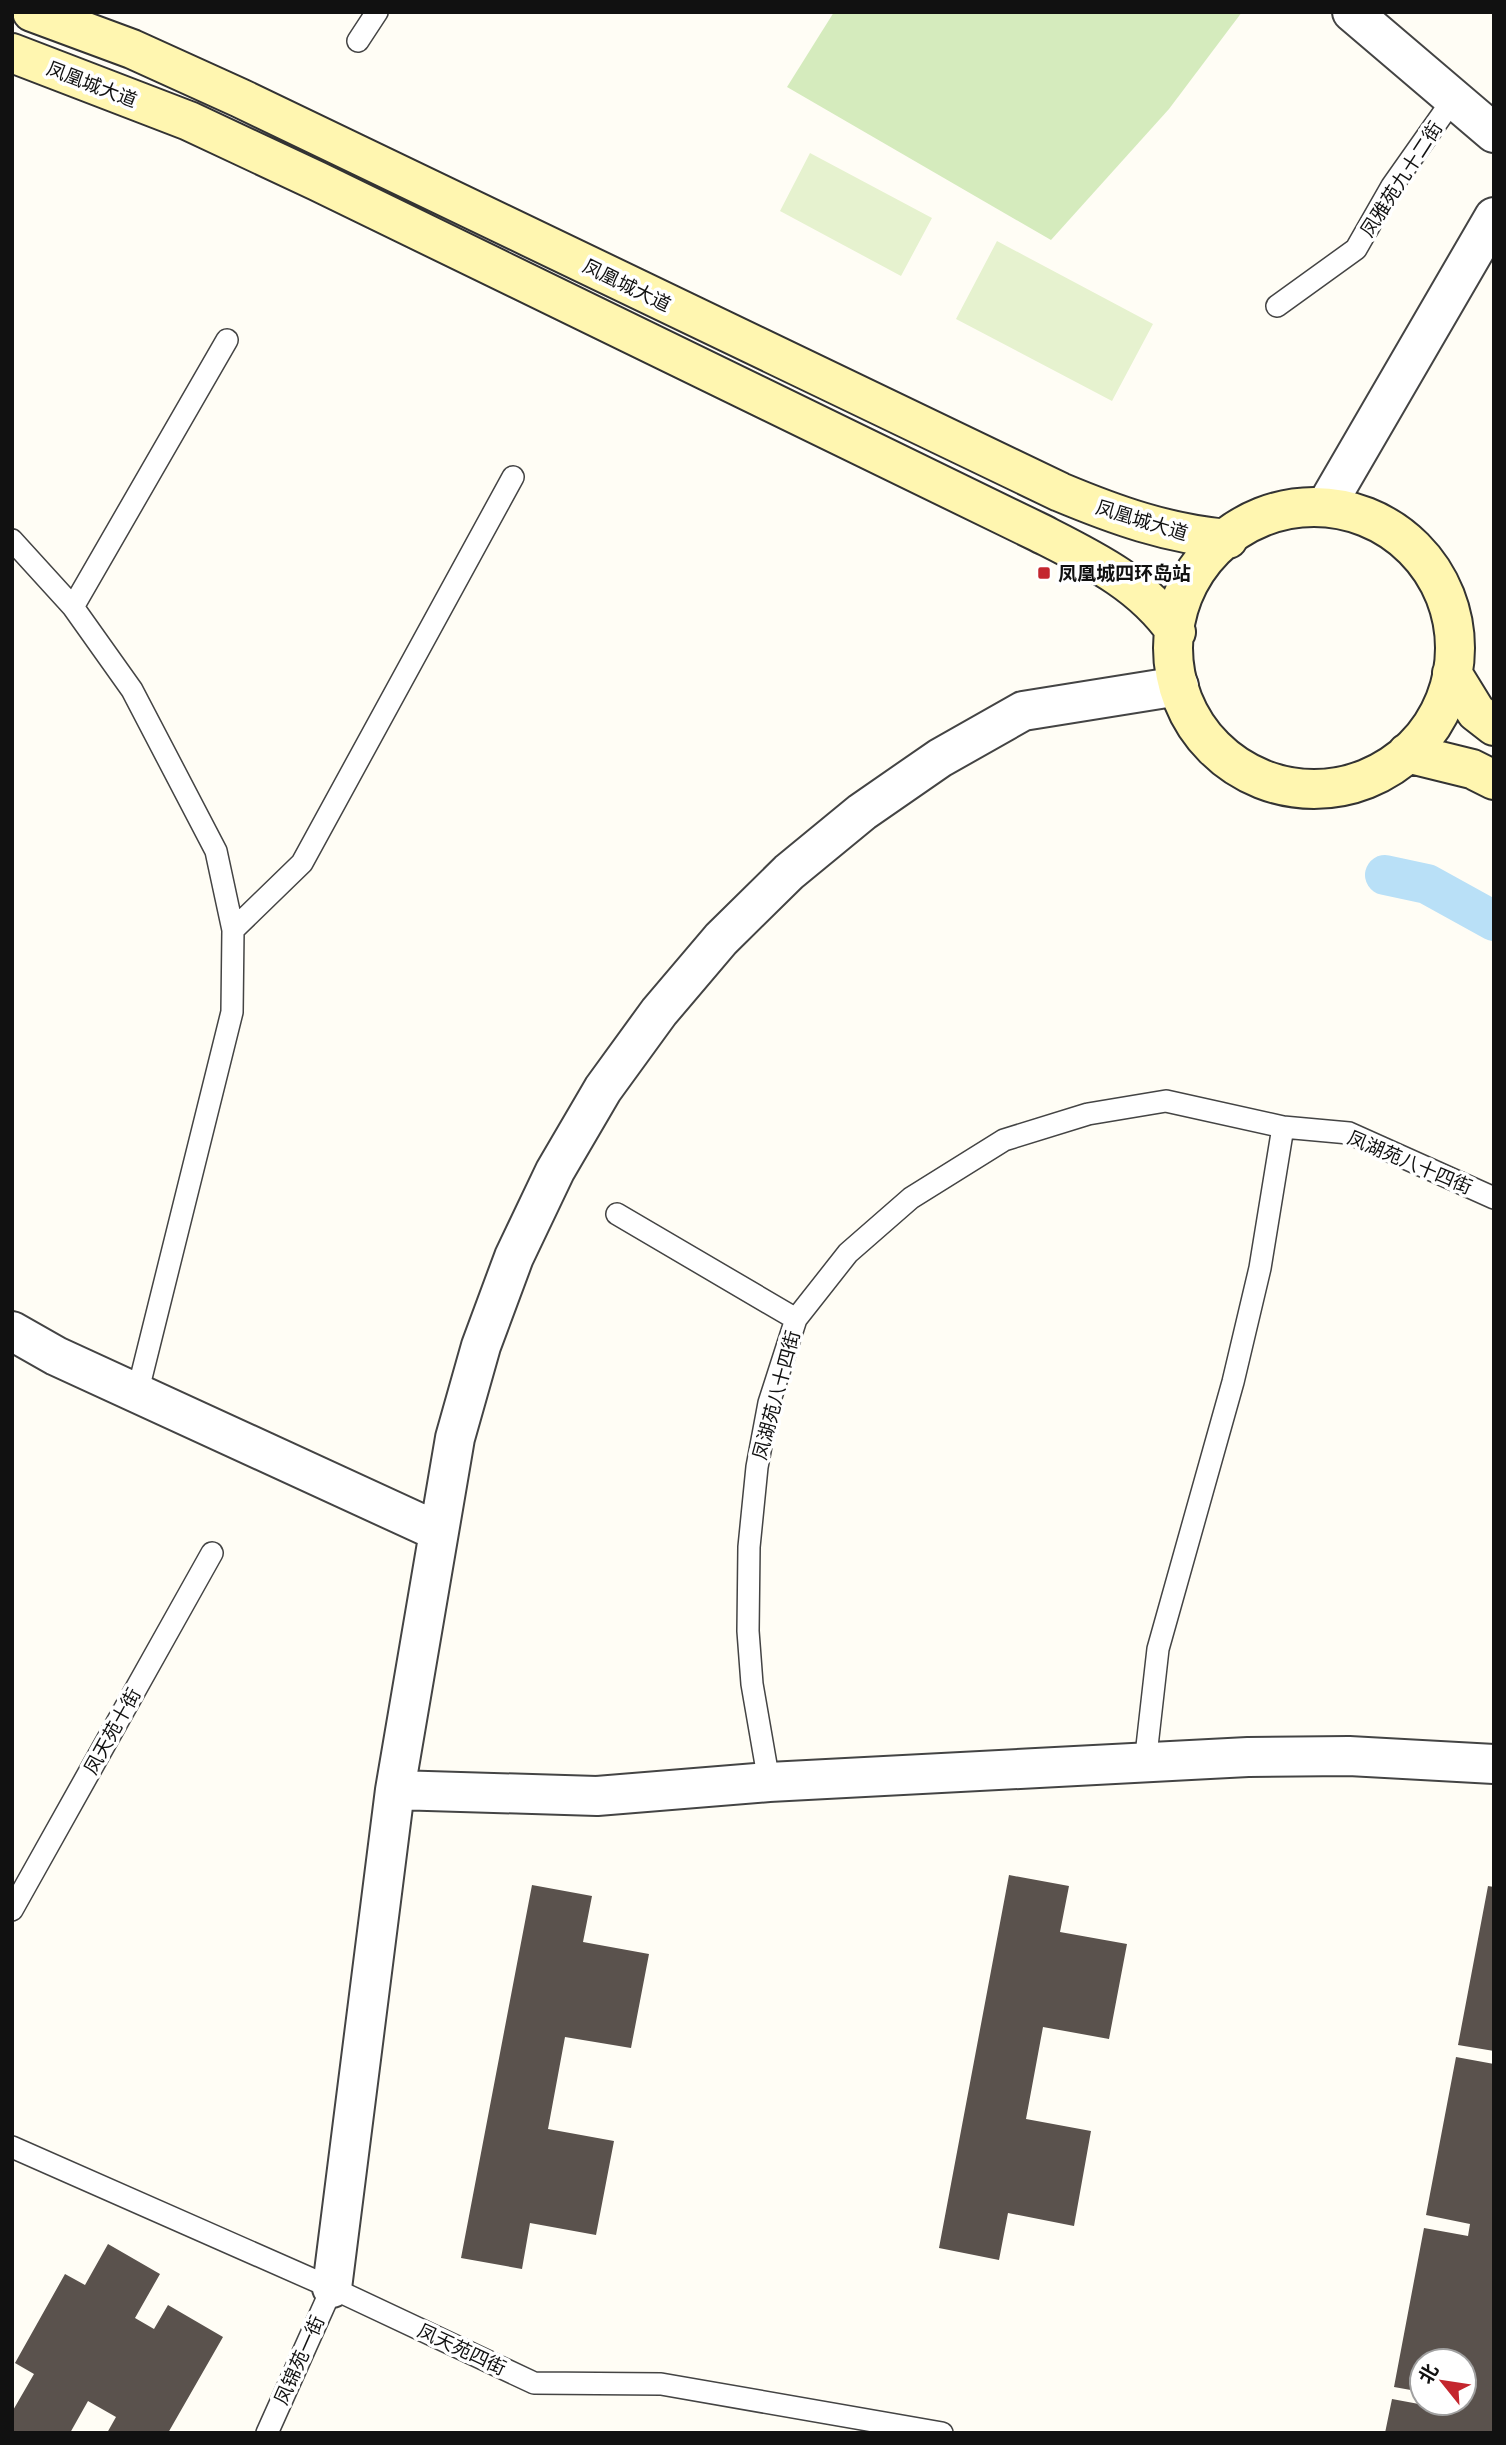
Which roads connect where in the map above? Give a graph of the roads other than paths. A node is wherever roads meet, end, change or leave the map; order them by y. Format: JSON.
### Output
{"nodes":[{"id":1,"x":32,"y":12,"type":"edge"},
{"id":2,"x":377,"y":12,"type":"edge"},
{"id":3,"x":1352,"y":12,"type":"edge"},
{"id":4,"x":358,"y":41,"type":"dead end"},
{"id":5,"x":12,"y":53,"type":"edge"},
{"id":6,"x":1454,"y":99,"type":"junction"},
{"id":7,"x":1494,"y":133,"type":"edge"},
{"id":8,"x":1494,"y":217,"type":"edge"},
{"id":9,"x":1277,"y":306,"type":"dead end"},
{"id":10,"x":227,"y":341,"type":"dead end"},
{"id":11,"x":513,"y":477,"type":"dead end"},
{"id":12,"x":1326,"y":506,"type":"junction"},
{"id":13,"x":1228,"y":538,"type":"junction"},
{"id":14,"x":12,"y":540,"type":"edge"},
{"id":15,"x":73,"y":607,"type":"junction"},
{"id":16,"x":1176,"y":632,"type":"junction"},
{"id":17,"x":1452,"y":673,"type":"junction"},
{"id":18,"x":1179,"y":686,"type":"junction"},
{"id":19,"x":1494,"y":726,"type":"edge"},
{"id":20,"x":1407,"y":753,"type":"junction"},
{"id":21,"x":1494,"y":780,"type":"edge"},
{"id":22,"x":233,"y":930,"type":"junction"},
{"id":23,"x":1283,"y":1127,"type":"junction"},
{"id":24,"x":1494,"y":1198,"type":"edge"},
{"id":25,"x":617,"y":1214,"type":"dead end"},
{"id":26,"x":796,"y":1320,"type":"junction"},
{"id":27,"x":12,"y":1331,"type":"edge"},
{"id":28,"x":137,"y":1394,"type":"junction"},
{"id":29,"x":438,"y":1531,"type":"junction"},
{"id":30,"x":212,"y":1553,"type":"dead end"},
{"id":31,"x":1145,"y":1764,"type":"junction"},
{"id":32,"x":1494,"y":1764,"type":"edge"},
{"id":33,"x":769,"y":1782,"type":"junction"},
{"id":34,"x":394,"y":1790,"type":"junction"},
{"id":35,"x":12,"y":1910,"type":"edge"},
{"id":36,"x":12,"y":2147,"type":"edge"},
{"id":37,"x":332,"y":2288,"type":"junction"},
{"id":38,"x":267,"y":2433,"type":"edge"},
{"id":39,"x":942,"y":2433,"type":"edge"}],
"edges":[{"from":1,"to":13,"type":"main road","name":"凤凰城大道"},
{"from":2,"to":4,"type":"lane"},
{"from":3,"to":6,"type":"street"},
{"from":5,"to":16,"type":"main road","name":"凤凰城大道"},
{"from":6,"to":7,"type":"street"},
{"from":6,"to":9,"type":"lane","name":"凤雅苑九十二街"},
{"from":8,"to":12,"type":"street"},
{"from":10,"to":15,"type":"lane"},
{"from":11,"to":22,"type":"lane"},
{"from":12,"to":13,"type":"main road"},
{"from":12,"to":17,"type":"main road"},
{"from":13,"to":16,"type":"main road"},
{"from":14,"to":15,"type":"lane"},
{"from":15,"to":22,"type":"lane"},
{"from":16,"to":18,"type":"main road"},
{"from":17,"to":19,"type":"main road"},
{"from":17,"to":20,"type":"main road"},
{"from":18,"to":20,"type":"main road"},
{"from":18,"to":29,"type":"street"},
{"from":20,"to":21,"type":"main road"},
{"from":22,"to":28,"type":"lane"},
{"from":23,"to":24,"type":"lane","name":"凤湖苑八十四街"},
{"from":23,"to":26,"type":"lane","name":"凤湖苑八十四街"},
{"from":23,"to":31,"type":"lane"},
{"from":25,"to":26,"type":"lane"},
{"from":26,"to":33,"type":"lane","name":"凤湖苑八十四街"},
{"from":27,"to":28,"type":"street"},
{"from":28,"to":29,"type":"street"},
{"from":29,"to":34,"type":"street"},
{"from":30,"to":35,"type":"lane","name":"凤天苑十街"},
{"from":31,"to":32,"type":"street"},
{"from":31,"to":33,"type":"street"},
{"from":33,"to":34,"type":"street"},
{"from":34,"to":37,"type":"street"},
{"from":36,"to":37,"type":"lane","name":"凤天苑四街"},
{"from":37,"to":38,"type":"lane","name":"凤锦苑一街"},
{"from":37,"to":39,"type":"lane","name":"凤天苑四街"}]}
